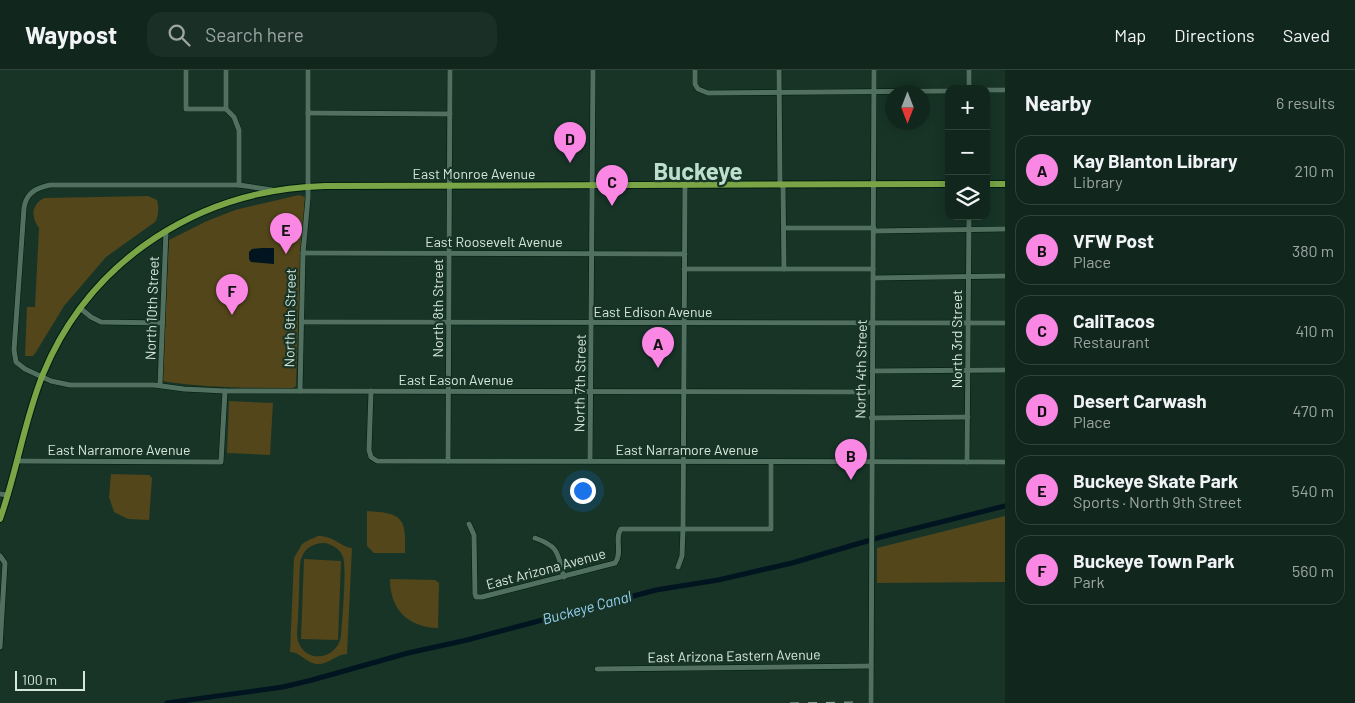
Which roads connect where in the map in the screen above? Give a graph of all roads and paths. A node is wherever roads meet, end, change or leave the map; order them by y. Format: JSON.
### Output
{"nodes":[{"id":1,"x":186,"y":70,"type":"edge"},
{"id":2,"x":226,"y":70,"type":"edge"},
{"id":3,"x":308,"y":70,"type":"edge"},
{"id":4,"x":450,"y":70,"type":"edge"},
{"id":5,"x":593,"y":70,"type":"edge"},
{"id":6,"x":695,"y":70,"type":"edge"},
{"id":7,"x":779,"y":70,"type":"edge"},
{"id":8,"x":874,"y":70,"type":"edge"},
{"id":9,"x":969,"y":70,"type":"edge"},
{"id":10,"x":969,"y":85,"type":"edge"},
{"id":11,"x":990,"y":90,"type":"edge"},
{"id":12,"x":1005,"y":90,"type":"edge"},
{"id":13,"x":874,"y":91,"type":"junction"},
{"id":14,"x":945,"y":91,"type":"edge"},
{"id":15,"x":779,"y":92,"type":"junction"},
{"id":16,"x":226,"y":110,"type":"junction"},
{"id":17,"x":308,"y":113,"type":"junction"},
{"id":18,"x":450,"y":114,"type":"junction"},
{"id":19,"x":945,"y":184,"type":"edge"},
{"id":20,"x":990,"y":184,"type":"edge"},
{"id":21,"x":1005,"y":184,"type":"edge"},
{"id":22,"x":239,"y":185,"type":"junction"},
{"id":23,"x":685,"y":185,"type":"junction"},
{"id":24,"x":781,"y":185,"type":"junction"},
{"id":25,"x":874,"y":185,"type":"junction"},
{"id":26,"x":308,"y":186,"type":"junction"},
{"id":27,"x":450,"y":186,"type":"junction"},
{"id":28,"x":593,"y":186,"type":"junction"},
{"id":29,"x":272,"y":190,"type":"junction"},
{"id":30,"x":31,"y":192,"type":"joint"},
{"id":31,"x":969,"y":220,"type":"edge"},
{"id":32,"x":784,"y":228,"type":"junction"},
{"id":33,"x":874,"y":229,"type":"junction"},
{"id":34,"x":969,"y":229,"type":"junction"},
{"id":35,"x":1005,"y":229,"type":"edge"},
{"id":36,"x":166,"y":231,"type":"junction"},
{"id":37,"x":450,"y":253,"type":"junction"},
{"id":38,"x":303,"y":254,"type":"junction"},
{"id":39,"x":592,"y":254,"type":"junction"},
{"id":40,"x":685,"y":254,"type":"junction"},
{"id":41,"x":873,"y":268,"type":"junction"},
{"id":42,"x":684,"y":269,"type":"junction"},
{"id":43,"x":784,"y":269,"type":"junction"},
{"id":44,"x":1005,"y":276,"type":"edge"},
{"id":45,"x":969,"y":277,"type":"junction"},
{"id":46,"x":873,"y":278,"type":"junction"},
{"id":47,"x":80,"y":308,"type":"junction"},
{"id":48,"x":163,"y":322,"type":"junction"},
{"id":49,"x":302,"y":322,"type":"junction"},
{"id":50,"x":449,"y":322,"type":"junction"},
{"id":51,"x":592,"y":323,"type":"junction"},
{"id":52,"x":684,"y":323,"type":"junction"},
{"id":53,"x":873,"y":323,"type":"junction"},
{"id":54,"x":968,"y":323,"type":"junction"},
{"id":55,"x":1005,"y":323,"type":"edge"},
{"id":56,"x":968,"y":370,"type":"junction"},
{"id":57,"x":1005,"y":370,"type":"edge"},
{"id":58,"x":872,"y":371,"type":"junction"},
{"id":59,"x":42,"y":376,"type":"junction"},
{"id":60,"x":160,"y":385,"type":"junction"},
{"id":61,"x":225,"y":391,"type":"junction"},
{"id":62,"x":300,"y":391,"type":"junction"},
{"id":63,"x":371,"y":391,"type":"junction"},
{"id":64,"x":448,"y":392,"type":"junction"},
{"id":65,"x":591,"y":392,"type":"junction"},
{"id":66,"x":684,"y":392,"type":"junction"},
{"id":67,"x":872,"y":392,"type":"junction"},
{"id":68,"x":968,"y":417,"type":"junction"},
{"id":69,"x":871,"y":418,"type":"junction"},
{"id":70,"x":17,"y":460,"type":"junction"},
{"id":71,"x":448,"y":461,"type":"junction"},
{"id":72,"x":590,"y":461,"type":"junction"},
{"id":73,"x":683,"y":461,"type":"junction"},
{"id":74,"x":771,"y":462,"type":"junction"},
{"id":75,"x":871,"y":462,"type":"junction"},
{"id":76,"x":967,"y":462,"type":"junction"},
{"id":77,"x":1005,"y":462,"type":"edge"},
{"id":78,"x":0,"y":494,"type":"edge"},
{"id":79,"x":8,"y":495,"type":"junction"},
{"id":80,"x":0,"y":519,"type":"edge"},
{"id":81,"x":469,"y":524,"type":"dead end"},
{"id":82,"x":683,"y":529,"type":"junction"},
{"id":83,"x":535,"y":538,"type":"dead end"},
{"id":84,"x":0,"y":556,"type":"edge"},
{"id":85,"x":678,"y":567,"type":"dead end"},
{"id":86,"x":564,"y":576,"type":"junction"},
{"id":87,"x":0,"y":647,"type":"edge"},
{"id":88,"x":871,"y":666,"type":"junction"},
{"id":89,"x":597,"y":669,"type":"dead end"},
{"id":90,"x":870,"y":703,"type":"edge"}],
"edges":[{"from":1,"to":16,"type":"street"},
{"from":2,"to":16,"type":"street"},
{"from":3,"to":17,"type":"street","name":"North 9th Street"},
{"from":4,"to":18,"type":"street","name":"North 8th Street"},
{"from":5,"to":28,"type":"street","name":"North 7th Street"},
{"from":6,"to":15,"type":"street"},
{"from":7,"to":15,"type":"street"},
{"from":8,"to":13,"type":"street","name":"North 4th Street"},
{"from":9,"to":10,"type":"street"},
{"from":11,"to":12,"type":"street"},
{"from":13,"to":14,"type":"street"},
{"from":13,"to":15,"type":"street"},
{"from":13,"to":25,"type":"street","name":"North 4th Street"},
{"from":15,"to":24,"type":"street"},
{"from":16,"to":22,"type":"street"},
{"from":17,"to":18,"type":"street"},
{"from":17,"to":26,"type":"street","name":"North 9th Street"},
{"from":18,"to":27,"type":"street","name":"North 8th Street"},
{"from":19,"to":25,"type":"main road","name":"East Monroe Avenue"},
{"from":20,"to":21,"type":"main road"},
{"from":22,"to":29,"type":"street","name":"East Monroe Avenue"},
{"from":22,"to":30,"type":"street","name":"East Monroe Avenue"},
{"from":23,"to":24,"type":"main road","name":"East Monroe Avenue"},
{"from":23,"to":28,"type":"main road","name":"East Monroe Avenue"},
{"from":23,"to":40,"type":"street"},
{"from":24,"to":25,"type":"main road","name":"East Monroe Avenue"},
{"from":24,"to":32,"type":"street"},
{"from":25,"to":33,"type":"street","name":"North 4th Street"},
{"from":26,"to":27,"type":"main road","name":"East Monroe Avenue"},
{"from":26,"to":29,"type":"main road","name":"East Monroe Avenue"},
{"from":26,"to":38,"type":"street","name":"North 9th Street"},
{"from":27,"to":28,"type":"main road","name":"East Monroe Avenue"},
{"from":27,"to":37,"type":"street","name":"North 8th Street"},
{"from":28,"to":39,"type":"street","name":"North 7th Street"},
{"from":29,"to":36,"type":"main road"},
{"from":30,"to":59,"type":"street","name":"East Eason Avenue"},
{"from":31,"to":34,"type":"street","name":"North 3rd Street"},
{"from":32,"to":33,"type":"street"},
{"from":32,"to":43,"type":"street"},
{"from":33,"to":34,"type":"street"},
{"from":33,"to":41,"type":"street","name":"North 4th Street"},
{"from":34,"to":35,"type":"street"},
{"from":34,"to":45,"type":"street","name":"North 3rd Street"},
{"from":36,"to":47,"type":"main road"},
{"from":36,"to":48,"type":"street","name":"North 10th Street"},
{"from":37,"to":38,"type":"street","name":"East Roosevelt Avenue"},
{"from":37,"to":39,"type":"street","name":"East Roosevelt Avenue"},
{"from":37,"to":50,"type":"street","name":"North 8th Street"},
{"from":38,"to":49,"type":"street","name":"North 9th Street"},
{"from":39,"to":40,"type":"street","name":"East Roosevelt Avenue"},
{"from":39,"to":51,"type":"street","name":"North 7th Street"},
{"from":40,"to":42,"type":"street"},
{"from":41,"to":43,"type":"street"},
{"from":41,"to":46,"type":"street","name":"North 4th Street"},
{"from":42,"to":43,"type":"street"},
{"from":42,"to":52,"type":"street"},
{"from":44,"to":45,"type":"street"},
{"from":45,"to":46,"type":"street"},
{"from":45,"to":54,"type":"street","name":"North 3rd Street"},
{"from":46,"to":53,"type":"street","name":"North 4th Street"},
{"from":47,"to":48,"type":"street"},
{"from":47,"to":59,"type":"main road"},
{"from":48,"to":60,"type":"street","name":"North 10th Street"},
{"from":49,"to":50,"type":"street","name":"East Edison Avenue"},
{"from":49,"to":62,"type":"street","name":"North 9th Street"},
{"from":50,"to":51,"type":"street","name":"East Edison Avenue"},
{"from":50,"to":64,"type":"street","name":"North 8th Street"},
{"from":51,"to":52,"type":"street","name":"East Edison Avenue"},
{"from":51,"to":65,"type":"street","name":"North 7th Street"},
{"from":52,"to":53,"type":"street","name":"East Edison Avenue"},
{"from":52,"to":66,"type":"street"},
{"from":53,"to":54,"type":"street","name":"East Edison Avenue"},
{"from":53,"to":58,"type":"street","name":"North 4th Street"},
{"from":54,"to":55,"type":"street","name":"East Edison Avenue"},
{"from":54,"to":56,"type":"street","name":"North 3rd Street"},
{"from":56,"to":57,"type":"street"},
{"from":56,"to":58,"type":"street"},
{"from":56,"to":68,"type":"street","name":"North 3rd Street"},
{"from":58,"to":67,"type":"street","name":"North 4th Street"},
{"from":59,"to":60,"type":"street","name":"East Eason Avenue"},
{"from":59,"to":70,"type":"main road"},
{"from":60,"to":61,"type":"street","name":"East Eason Avenue"},
{"from":61,"to":62,"type":"street","name":"East Eason Avenue"},
{"from":61,"to":70,"type":"street","name":"East Narramore Avenue"},
{"from":62,"to":63,"type":"street","name":"East Eason Avenue"},
{"from":63,"to":64,"type":"street","name":"East Eason Avenue"},
{"from":63,"to":71,"type":"street","name":"East Narramore Avenue"},
{"from":64,"to":65,"type":"street","name":"East Eason Avenue"},
{"from":64,"to":71,"type":"street","name":"North 8th Street"},
{"from":65,"to":66,"type":"street","name":"East Eason Avenue"},
{"from":65,"to":72,"type":"street","name":"North 7th Street"},
{"from":66,"to":67,"type":"street","name":"East Eason Avenue"},
{"from":66,"to":73,"type":"street"},
{"from":67,"to":69,"type":"street","name":"North 4th Street"},
{"from":68,"to":69,"type":"street"},
{"from":68,"to":76,"type":"street","name":"North 3rd Street"},
{"from":69,"to":75,"type":"street","name":"North 4th Street"},
{"from":70,"to":79,"type":"main road"},
{"from":71,"to":72,"type":"street","name":"East Narramore Avenue"},
{"from":72,"to":73,"type":"street","name":"East Narramore Avenue"},
{"from":73,"to":74,"type":"street","name":"East Narramore Avenue"},
{"from":73,"to":82,"type":"street"},
{"from":74,"to":75,"type":"street","name":"East Narramore Avenue"},
{"from":74,"to":82,"type":"street","name":"East Arizona Avenue"},
{"from":75,"to":76,"type":"street","name":"East Narramore Avenue"},
{"from":75,"to":88,"type":"street","name":"North 4th Street"},
{"from":76,"to":77,"type":"street","name":"East Narramore Avenue"},
{"from":78,"to":79,"type":"street"},
{"from":79,"to":80,"type":"main road"},
{"from":81,"to":86,"type":"street","name":"East Arizona Avenue"},
{"from":82,"to":85,"type":"street"},
{"from":82,"to":86,"type":"street","name":"East Arizona Avenue"},
{"from":83,"to":86,"type":"street"},
{"from":84,"to":87,"type":"street"},
{"from":88,"to":89,"type":"street","name":"East Arizona Eastern Avenue"},
{"from":88,"to":90,"type":"street","name":"North 4th Street"}]}
